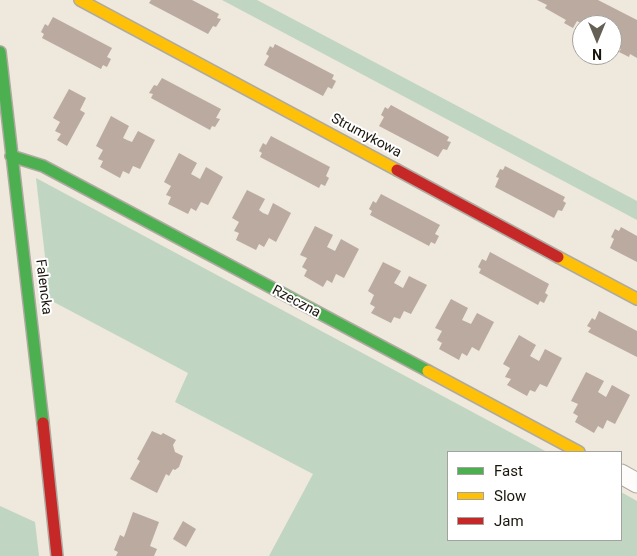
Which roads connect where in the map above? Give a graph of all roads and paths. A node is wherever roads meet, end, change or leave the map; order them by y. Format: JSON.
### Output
{"nodes":[{"id":1,"x":80,"y":0,"type":"edge"},
{"id":2,"x":0,"y":52,"type":"edge"},
{"id":3,"x":11,"y":156,"type":"junction"},
{"id":4,"x":637,"y":299,"type":"edge"},
{"id":5,"x":577,"y":451,"type":"edge"},
{"id":6,"x":622,"y":475,"type":"edge"},
{"id":7,"x":637,"y":483,"type":"edge"},
{"id":8,"x":57,"y":556,"type":"edge"}],
"edges":[{"from":1,"to":4,"type":"street","name":"Strumykowa"},
{"from":2,"to":3,"type":"street","name":"Falencka"},
{"from":3,"to":5,"type":"street","name":"Rzeczna"},
{"from":3,"to":8,"type":"street","name":"Falencka"},
{"from":6,"to":7,"type":"street"}]}
